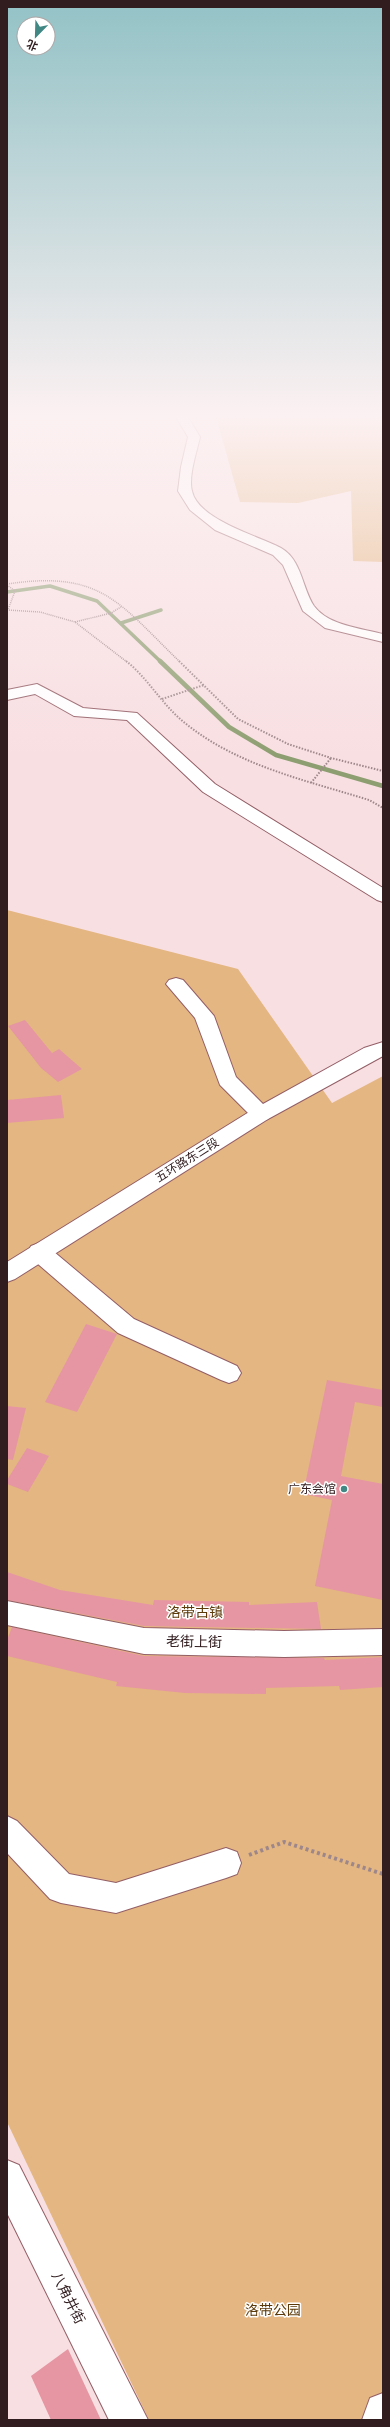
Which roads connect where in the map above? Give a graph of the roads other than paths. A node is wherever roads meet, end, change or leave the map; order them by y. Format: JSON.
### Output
{"nodes":[{"id":1,"x":228,"y":530,"type":"edge"},
{"id":2,"x":383,"y":638,"type":"edge"},
{"id":3,"x":7,"y":695,"type":"edge"},
{"id":4,"x":383,"y":896,"type":"edge"},
{"id":5,"x":176,"y":984,"type":"dead end"},
{"id":6,"x":379,"y":1048,"type":"edge"},
{"id":7,"x":260,"y":1114,"type":"junction"},
{"id":8,"x":39,"y":1252,"type":"junction"},
{"id":9,"x":7,"y":1273,"type":"edge"},
{"id":10,"x":229,"y":1373,"type":"dead end"},
{"id":11,"x":8,"y":1615,"type":"edge"},
{"id":12,"x":383,"y":1642,"type":"edge"},
{"id":13,"x":7,"y":1831,"type":"edge"},
{"id":14,"x":226,"y":1863,"type":"road end"},
{"id":15,"x":7,"y":2177,"type":"edge"},
{"id":16,"x":383,"y":2411,"type":"edge"},
{"id":17,"x":129,"y":2420,"type":"edge"},
{"id":18,"x":381,"y":2420,"type":"edge"}],
"edges":[{"from":1,"to":2,"type":"street"},
{"from":3,"to":4,"type":"street"},
{"from":5,"to":7,"type":"street"},
{"from":6,"to":7,"type":"street","name":"五环路东三段"},
{"from":7,"to":8,"type":"street","name":"五环路东三段"},
{"from":8,"to":9,"type":"street","name":"五环路东三段"},
{"from":8,"to":10,"type":"street"},
{"from":11,"to":12,"type":"street","name":"老街上街"},
{"from":13,"to":14,"type":"street"},
{"from":15,"to":17,"type":"street","name":"八角井街"},
{"from":16,"to":18,"type":"street"}]}
